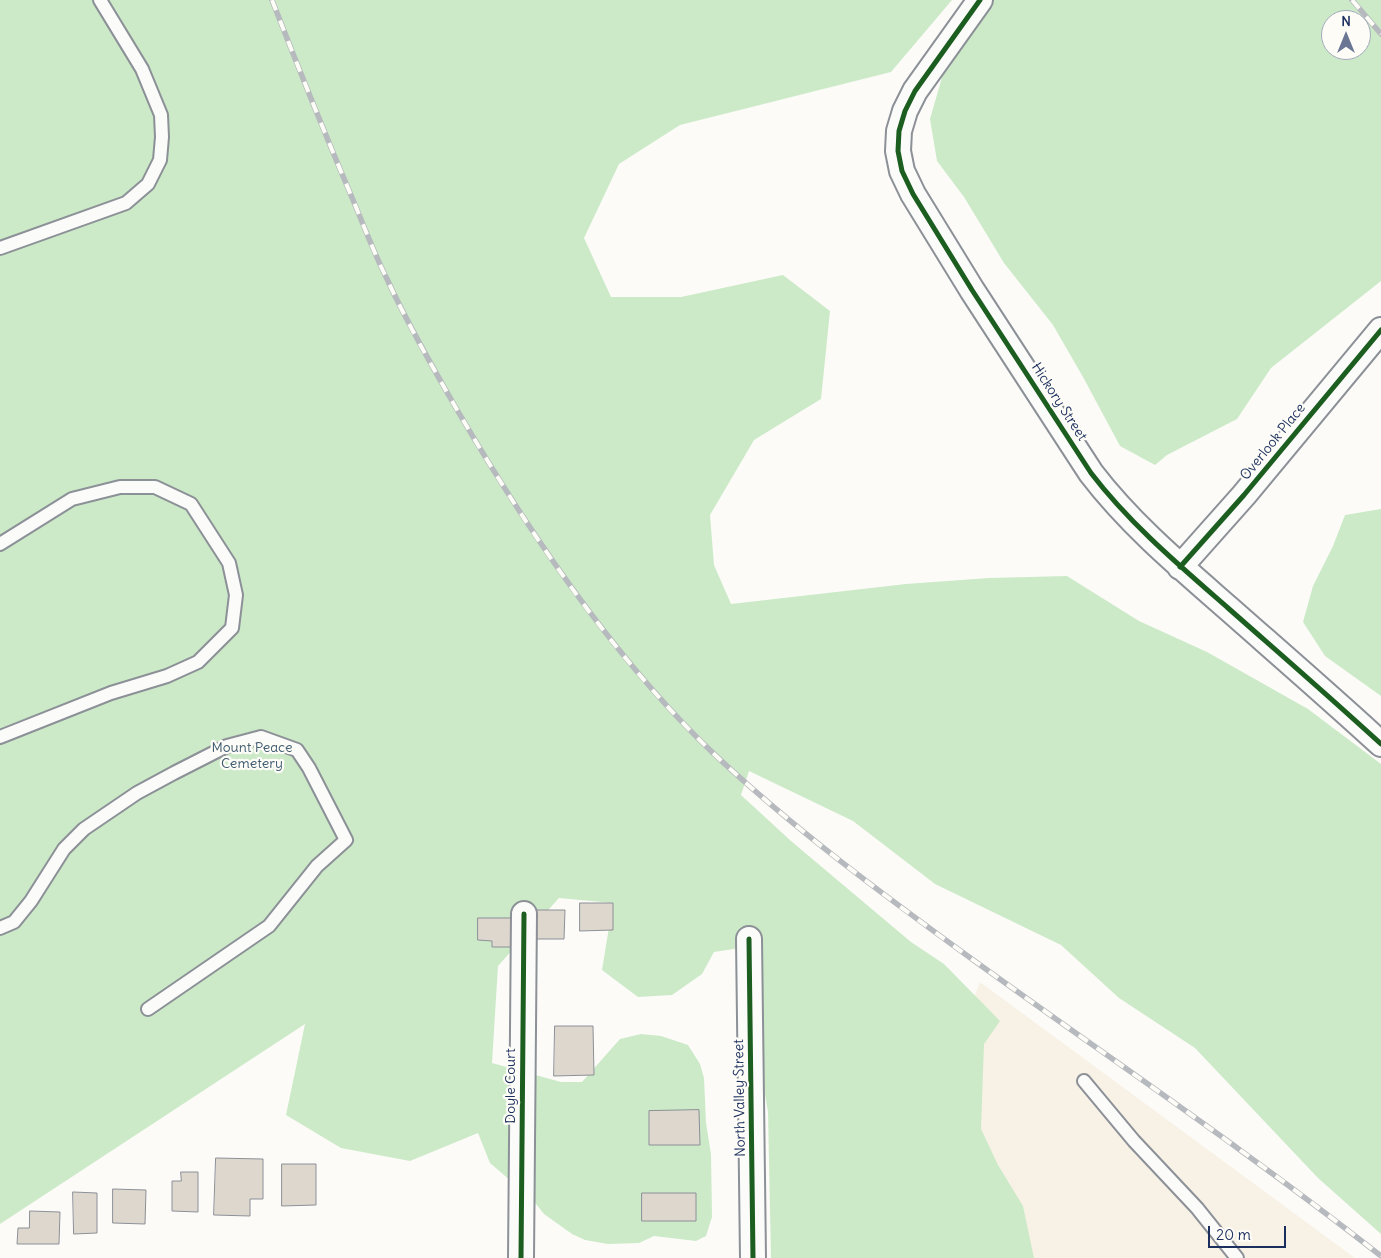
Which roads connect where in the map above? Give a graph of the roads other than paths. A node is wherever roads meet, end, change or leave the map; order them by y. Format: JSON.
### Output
{"nodes":[{"id":1,"x":100,"y":0,"type":"edge"},
{"id":2,"x":980,"y":0,"type":"edge"},
{"id":3,"x":0,"y":248,"type":"edge"},
{"id":4,"x":1381,"y":330,"type":"edge"},
{"id":5,"x":0,"y":544,"type":"edge"},
{"id":6,"x":1180,"y":566,"type":"junction"},
{"id":7,"x":0,"y":737,"type":"edge"},
{"id":8,"x":1381,"y":744,"type":"edge"},
{"id":9,"x":524,"y":914,"type":"dead end"},
{"id":10,"x":0,"y":928,"type":"edge"},
{"id":11,"x":749,"y":939,"type":"dead end"},
{"id":12,"x":148,"y":1009,"type":"dead end"},
{"id":13,"x":1084,"y":1081,"type":"dead end"},
{"id":14,"x":522,"y":1258,"type":"edge"},
{"id":15,"x":753,"y":1258,"type":"edge"},
{"id":16,"x":1237,"y":1258,"type":"edge"}],
"edges":[{"from":1,"to":3,"type":"lane"},
{"from":2,"to":6,"type":"street","name":"Hickory Street"},
{"from":4,"to":6,"type":"street","name":"Overlook Place"},
{"from":5,"to":7,"type":"lane"},
{"from":6,"to":8,"type":"street","name":"Hickory Street"},
{"from":9,"to":14,"type":"street","name":"Doyle Court"},
{"from":10,"to":12,"type":"lane"},
{"from":11,"to":15,"type":"street","name":"North Valley Street"},
{"from":13,"to":16,"type":"lane"}]}
